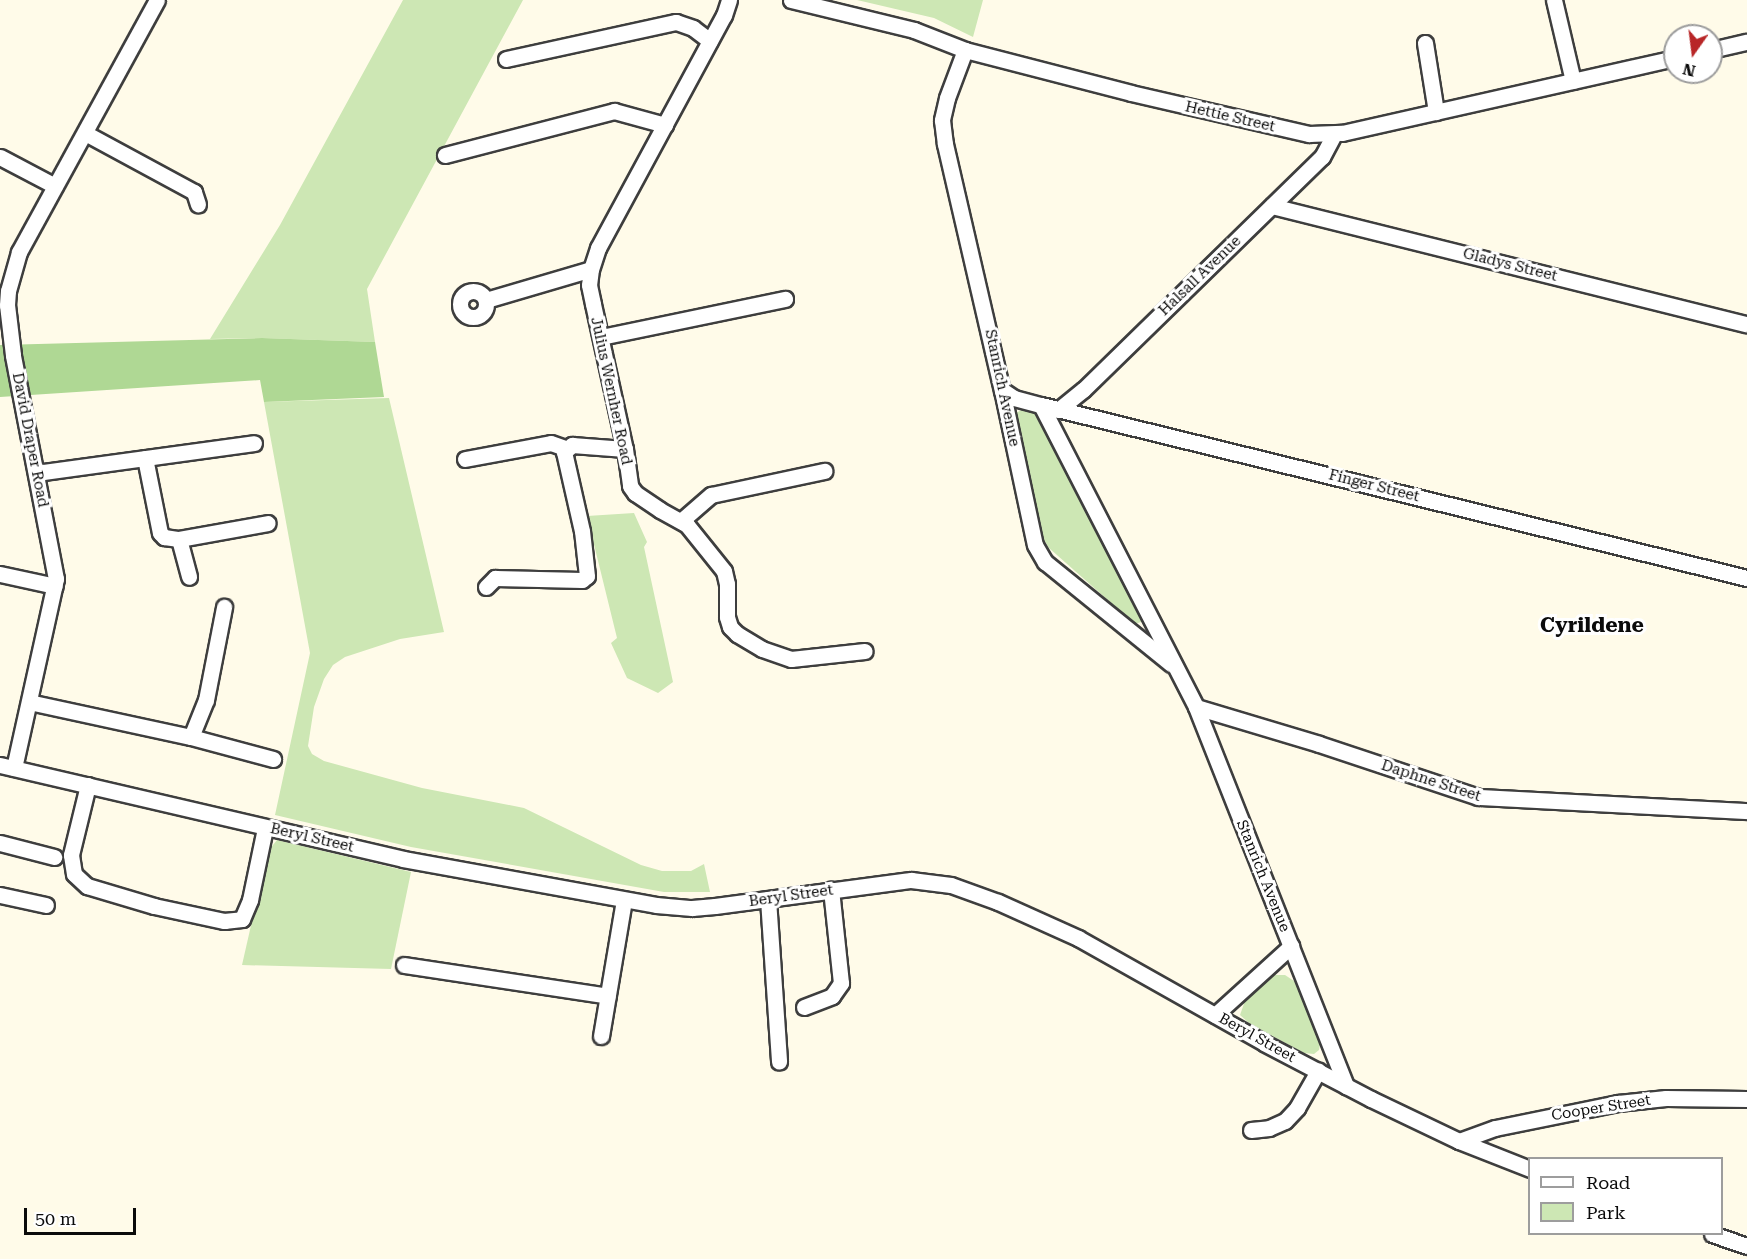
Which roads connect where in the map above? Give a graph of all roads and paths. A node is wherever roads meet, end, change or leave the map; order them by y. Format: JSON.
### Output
{"nodes":[{"id":1,"x":157,"y":0,"type":"edge"},
{"id":2,"x":729,"y":0,"type":"edge"},
{"id":3,"x":791,"y":0,"type":"edge"},
{"id":4,"x":1554,"y":0,"type":"edge"},
{"id":5,"x":710,"y":42,"type":"junction"},
{"id":6,"x":1747,"y":42,"type":"edge"},
{"id":7,"x":1425,"y":43,"type":"dead end"},
{"id":8,"x":1723,"y":47,"type":"edge"},
{"id":9,"x":965,"y":50,"type":"junction"},
{"id":10,"x":506,"y":59,"type":"dead end"},
{"id":11,"x":1663,"y":61,"type":"edge"},
{"id":12,"x":1573,"y":81,"type":"junction"},
{"id":13,"x":1436,"y":112,"type":"junction"},
{"id":14,"x":665,"y":125,"type":"junction"},
{"id":15,"x":85,"y":133,"type":"junction"},
{"id":16,"x":1334,"y":134,"type":"junction"},
{"id":17,"x":446,"y":155,"type":"dead end"},
{"id":18,"x":0,"y":157,"type":"edge"},
{"id":19,"x":55,"y":186,"type":"junction"},
{"id":20,"x":198,"y":204,"type":"dead end"},
{"id":21,"x":1272,"y":206,"type":"junction"},
{"id":22,"x":591,"y":268,"type":"junction"},
{"id":23,"x":786,"y":299,"type":"dead end"},
{"id":24,"x":486,"y":300,"type":"dead end"},
{"id":25,"x":1747,"y":324,"type":"edge"},
{"id":26,"x":601,"y":337,"type":"junction"},
{"id":27,"x":1002,"y":390,"type":"junction"},
{"id":28,"x":1041,"y":405,"type":"junction"},
{"id":29,"x":1058,"y":410,"type":"junction"},
{"id":30,"x":254,"y":443,"type":"dead end"},
{"id":31,"x":566,"y":448,"type":"junction"},
{"id":32,"x":625,"y":449,"type":"junction"},
{"id":33,"x":145,"y":458,"type":"junction"},
{"id":34,"x":465,"y":459,"type":"dead end"},
{"id":35,"x":824,"y":471,"type":"dead end"},
{"id":36,"x":36,"y":473,"type":"junction"},
{"id":37,"x":681,"y":520,"type":"junction"},
{"id":38,"x":268,"y":523,"type":"dead end"},
{"id":39,"x":179,"y":539,"type":"junction"},
{"id":40,"x":0,"y":574,"type":"edge"},
{"id":41,"x":189,"y":577,"type":"dead end"},
{"id":42,"x":1747,"y":578,"type":"edge"},
{"id":43,"x":55,"y":586,"type":"junction"},
{"id":44,"x":486,"y":587,"type":"dead end"},
{"id":45,"x":224,"y":607,"type":"dead end"},
{"id":46,"x":865,"y":651,"type":"dead end"},
{"id":47,"x":1176,"y":668,"type":"junction"},
{"id":48,"x":29,"y":702,"type":"junction"},
{"id":49,"x":1196,"y":707,"type":"junction"},
{"id":50,"x":191,"y":737,"type":"junction"},
{"id":51,"x":273,"y":759,"type":"dead end"},
{"id":52,"x":4,"y":766,"type":"edge"},
{"id":53,"x":88,"y":785,"type":"junction"},
{"id":54,"x":1747,"y":811,"type":"edge"},
{"id":55,"x":265,"y":828,"type":"junction"},
{"id":56,"x":0,"y":843,"type":"edge"},
{"id":57,"x":54,"y":857,"type":"dead end"},
{"id":58,"x":831,"y":890,"type":"junction"},
{"id":59,"x":0,"y":895,"type":"edge"},
{"id":60,"x":768,"y":899,"type":"junction"},
{"id":61,"x":624,"y":900,"type":"junction"},
{"id":62,"x":46,"y":905,"type":"dead end"},
{"id":63,"x":1291,"y":946,"type":"junction"},
{"id":64,"x":404,"y":964,"type":"dead end"},
{"id":65,"x":608,"y":996,"type":"junction"},
{"id":66,"x":804,"y":1007,"type":"dead end"},
{"id":67,"x":1215,"y":1015,"type":"junction"},
{"id":68,"x":601,"y":1036,"type":"dead end"},
{"id":69,"x":779,"y":1062,"type":"dead end"},
{"id":70,"x":1318,"y":1071,"type":"junction"},
{"id":71,"x":1346,"y":1086,"type":"junction"},
{"id":72,"x":1747,"y":1099,"type":"edge"},
{"id":73,"x":1251,"y":1130,"type":"dead end"},
{"id":74,"x":1459,"y":1141,"type":"junction"},
{"id":75,"x":1528,"y":1168,"type":"edge"},
{"id":76,"x":1717,"y":1235,"type":"edge"},
{"id":77,"x":1747,"y":1246,"type":"edge"}],
"edges":[{"from":1,"to":15,"type":"street","name":"David Draper Road"},
{"from":2,"to":5,"type":"street","name":"Julius Wernher Road"},
{"from":3,"to":9,"type":"street","name":"Hettie Street"},
{"from":4,"to":12,"type":"street"},
{"from":5,"to":10,"type":"street"},
{"from":5,"to":14,"type":"street","name":"Julius Wernher Road"},
{"from":6,"to":8,"type":"street"},
{"from":7,"to":13,"type":"street"},
{"from":9,"to":16,"type":"street","name":"Hettie Street"},
{"from":9,"to":27,"type":"street","name":"Stanrich Avenue"},
{"from":11,"to":12,"type":"street","name":"Hettie Street"},
{"from":12,"to":13,"type":"street","name":"Hettie Street"},
{"from":13,"to":16,"type":"street","name":"Hettie Street"},
{"from":14,"to":17,"type":"street"},
{"from":14,"to":22,"type":"street","name":"Julius Wernher Road"},
{"from":15,"to":19,"type":"street","name":"David Draper Road"},
{"from":15,"to":20,"type":"street"},
{"from":16,"to":21,"type":"street","name":"Halsall Avenue"},
{"from":18,"to":19,"type":"street"},
{"from":19,"to":36,"type":"street","name":"David Draper Road"},
{"from":21,"to":25,"type":"street","name":"Gladys Street"},
{"from":21,"to":29,"type":"street","name":"Halsall Avenue"},
{"from":22,"to":24,"type":"street"},
{"from":22,"to":26,"type":"street","name":"Julius Wernher Road"},
{"from":23,"to":26,"type":"street"},
{"from":26,"to":32,"type":"street","name":"Julius Wernher Road"},
{"from":27,"to":28,"type":"street","name":"Finger Street"},
{"from":27,"to":47,"type":"street","name":"Stanrich Avenue"},
{"from":28,"to":29,"type":"street","name":"Finger Street"},
{"from":28,"to":47,"type":"street","name":"Stanrich Avenue"},
{"from":29,"to":42,"type":"street","name":"Finger Street"},
{"from":30,"to":33,"type":"street"},
{"from":31,"to":32,"type":"street"},
{"from":31,"to":34,"type":"street"},
{"from":31,"to":44,"type":"street"},
{"from":32,"to":37,"type":"street","name":"Julius Wernher Road"},
{"from":33,"to":36,"type":"street"},
{"from":33,"to":39,"type":"street"},
{"from":35,"to":37,"type":"street"},
{"from":36,"to":43,"type":"street","name":"David Draper Road"},
{"from":37,"to":46,"type":"street","name":"Julius Wernher Road"},
{"from":38,"to":39,"type":"street"},
{"from":39,"to":41,"type":"street"},
{"from":40,"to":43,"type":"street"},
{"from":43,"to":48,"type":"street","name":"David Draper Road"},
{"from":45,"to":50,"type":"street"},
{"from":47,"to":49,"type":"street","name":"Stanrich Avenue"},
{"from":48,"to":50,"type":"street"},
{"from":48,"to":52,"type":"street","name":"David Draper Road"},
{"from":49,"to":54,"type":"street","name":"Daphne Street"},
{"from":49,"to":63,"type":"street","name":"Stanrich Avenue"},
{"from":50,"to":51,"type":"street"},
{"from":52,"to":53,"type":"street","name":"Beryl Street"},
{"from":53,"to":55,"type":"street","name":"Beryl Street"},
{"from":53,"to":55,"type":"street"},
{"from":55,"to":61,"type":"street","name":"Beryl Street"},
{"from":56,"to":57,"type":"street"},
{"from":58,"to":60,"type":"street","name":"Beryl Street"},
{"from":58,"to":66,"type":"street"},
{"from":58,"to":67,"type":"street","name":"Beryl Street"},
{"from":59,"to":62,"type":"street"},
{"from":60,"to":61,"type":"street","name":"Beryl Street"},
{"from":60,"to":69,"type":"street"},
{"from":61,"to":65,"type":"street"},
{"from":63,"to":67,"type":"street"},
{"from":63,"to":71,"type":"street","name":"Stanrich Avenue"},
{"from":64,"to":65,"type":"street"},
{"from":65,"to":68,"type":"street"},
{"from":67,"to":70,"type":"street","name":"Beryl Street"},
{"from":70,"to":71,"type":"street","name":"Beryl Street"},
{"from":70,"to":73,"type":"street"},
{"from":71,"to":74,"type":"street","name":"Beryl Street"},
{"from":72,"to":74,"type":"street","name":"Cooper Street"},
{"from":74,"to":75,"type":"street","name":"Beryl Street"},
{"from":76,"to":77,"type":"street"}]}
